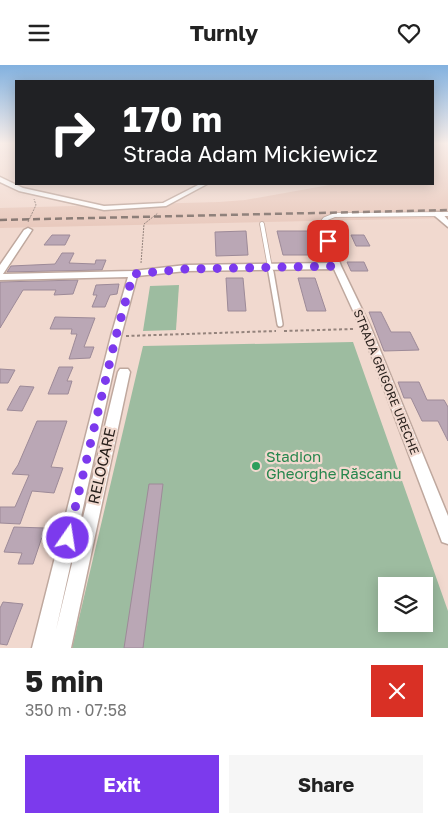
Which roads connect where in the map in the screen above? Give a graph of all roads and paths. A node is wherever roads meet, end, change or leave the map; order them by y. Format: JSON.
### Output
{"nodes":[{"id":1,"x":0,"y":179,"type":"edge"},
{"id":2,"x":202,"y":185,"type":"edge"},
{"id":3,"x":31,"y":192,"type":"junction"},
{"id":4,"x":164,"y":205,"type":"junction"},
{"id":5,"x":438,"y":214,"type":"junction"},
{"id":6,"x":448,"y":214,"type":"edge"},
{"id":7,"x":262,"y":224,"type":"dead end"},
{"id":8,"x":448,"y":225,"type":"edge"},
{"id":9,"x":323,"y":228,"type":"joint"},
{"id":10,"x":28,"y":229,"type":"joint"},
{"id":11,"x":337,"y":266,"type":"junction"},
{"id":12,"x":268,"y":267,"type":"junction"},
{"id":13,"x":0,"y":272,"type":"edge"},
{"id":14,"x":136,"y":274,"type":"junction"},
{"id":15,"x":0,"y":277,"type":"edge"},
{"id":16,"x":280,"y":324,"type":"dead end"},
{"id":17,"x":366,"y":328,"type":"junction"},
{"id":18,"x":116,"y":336,"type":"junction"},
{"id":19,"x":124,"y":372,"type":"dead end"},
{"id":20,"x":448,"y":536,"type":"edge"},
{"id":21,"x":42,"y":648,"type":"edge"},
{"id":22,"x":61,"y":648,"type":"edge"}],
"edges":[{"from":1,"to":3,"type":"street"},
{"from":2,"to":4,"type":"street"},
{"from":3,"to":4,"type":"street"},
{"from":3,"to":10,"type":"path"},
{"from":4,"to":14,"type":"path"},
{"from":5,"to":6,"type":"lane"},
{"from":5,"to":8,"type":"street"},
{"from":5,"to":9,"type":"lane"},
{"from":7,"to":12,"type":"lane"},
{"from":9,"to":11,"type":"street","name":"STRADA GRIGORE URECHE"},
{"from":10,"to":13,"type":"street"},
{"from":11,"to":12,"type":"street"},
{"from":11,"to":17,"type":"street","name":"STRADA GRIGORE URECHE"},
{"from":12,"to":14,"type":"street"},
{"from":12,"to":16,"type":"lane"},
{"from":14,"to":15,"type":"street"},
{"from":14,"to":18,"type":"street"},
{"from":17,"to":18,"type":"path"},
{"from":17,"to":20,"type":"street","name":"STRADA GRIGORE URECHE"},
{"from":18,"to":21,"type":"street"},
{"from":19,"to":22,"type":"street","name":"RELOCARE"}]}
